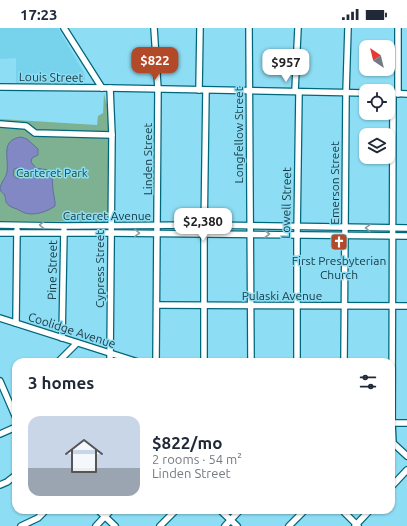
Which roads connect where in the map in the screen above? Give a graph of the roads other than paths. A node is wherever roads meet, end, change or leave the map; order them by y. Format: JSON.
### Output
{"nodes":[{"id":1,"x":64,"y":28,"type":"edge"},
{"id":2,"x":154,"y":28,"type":"edge"},
{"id":3,"x":200,"y":28,"type":"edge"},
{"id":4,"x":248,"y":28,"type":"edge"},
{"id":5,"x":298,"y":28,"type":"edge"},
{"id":6,"x":348,"y":28,"type":"edge"},
{"id":7,"x":398,"y":28,"type":"edge"},
{"id":8,"x":394,"y":84,"type":"edge"},
{"id":9,"x":0,"y":87,"type":"edge"},
{"id":10,"x":102,"y":88,"type":"junction"},
{"id":11,"x":110,"y":88,"type":"junction"},
{"id":12,"x":158,"y":89,"type":"junction"},
{"id":13,"x":202,"y":90,"type":"junction"},
{"id":14,"x":249,"y":91,"type":"junction"},
{"id":15,"x":297,"y":92,"type":"junction"},
{"id":16,"x":346,"y":93,"type":"junction"},
{"id":17,"x":359,"y":93,"type":"edge"},
{"id":18,"x":395,"y":94,"type":"edge"},
{"id":19,"x":407,"y":94,"type":"edge"},
{"id":20,"x":393,"y":120,"type":"edge"},
{"id":21,"x":0,"y":124,"type":"edge"},
{"id":22,"x":112,"y":135,"type":"junction"},
{"id":23,"x":0,"y":224,"type":"edge"},
{"id":24,"x":17,"y":225,"type":"junction"},
{"id":25,"x":110,"y":225,"type":"junction"},
{"id":26,"x":157,"y":225,"type":"junction"},
{"id":27,"x":204,"y":225,"type":"junction"},
{"id":28,"x":64,"y":226,"type":"junction"},
{"id":29,"x":250,"y":226,"type":"junction"},
{"id":30,"x":297,"y":226,"type":"junction"},
{"id":31,"x":345,"y":227,"type":"junction"},
{"id":32,"x":393,"y":228,"type":"junction"},
{"id":33,"x":407,"y":228,"type":"edge"},
{"id":34,"x":0,"y":232,"type":"edge"},
{"id":35,"x":17,"y":233,"type":"junction"},
{"id":36,"x":64,"y":233,"type":"junction"},
{"id":37,"x":110,"y":233,"type":"junction"},
{"id":38,"x":157,"y":234,"type":"junction"},
{"id":39,"x":204,"y":234,"type":"junction"},
{"id":40,"x":250,"y":234,"type":"junction"},
{"id":41,"x":297,"y":235,"type":"junction"},
{"id":42,"x":345,"y":235,"type":"junction"},
{"id":43,"x":393,"y":236,"type":"junction"},
{"id":44,"x":407,"y":236,"type":"edge"},
{"id":45,"x":205,"y":305,"type":"junction"},
{"id":46,"x":157,"y":306,"type":"junction"},
{"id":47,"x":250,"y":306,"type":"junction"},
{"id":48,"x":298,"y":306,"type":"junction"},
{"id":49,"x":344,"y":306,"type":"junction"},
{"id":50,"x":393,"y":306,"type":"junction"},
{"id":51,"x":407,"y":306,"type":"edge"},
{"id":52,"x":0,"y":318,"type":"edge"},
{"id":53,"x":16,"y":323,"type":"junction"},
{"id":54,"x":62,"y":338,"type":"junction"},
{"id":55,"x":77,"y":343,"type":"junction"},
{"id":56,"x":111,"y":354,"type":"junction"},
{"id":57,"x":64,"y":358,"type":"edge"},
{"id":58,"x":110,"y":358,"type":"edge"},
{"id":59,"x":124,"y":358,"type":"edge"},
{"id":60,"x":156,"y":358,"type":"edge"},
{"id":61,"x":204,"y":358,"type":"edge"},
{"id":62,"x":251,"y":358,"type":"edge"},
{"id":63,"x":297,"y":358,"type":"edge"},
{"id":64,"x":344,"y":358,"type":"edge"},
{"id":65,"x":392,"y":358,"type":"edge"},
{"id":66,"x":0,"y":382,"type":"edge"},
{"id":67,"x":12,"y":403,"type":"edge"},
{"id":68,"x":395,"y":422,"type":"edge"},
{"id":69,"x":407,"y":423,"type":"edge"},
{"id":70,"x":12,"y":429,"type":"edge"},
{"id":71,"x":0,"y":434,"type":"edge"},
{"id":72,"x":395,"y":445,"type":"edge"},
{"id":73,"x":407,"y":456,"type":"edge"},
{"id":74,"x":407,"y":470,"type":"edge"},
{"id":75,"x":12,"y":478,"type":"edge"},
{"id":76,"x":395,"y":483,"type":"edge"},
{"id":77,"x":0,"y":485,"type":"edge"},
{"id":78,"x":42,"y":514,"type":"edge"},
{"id":79,"x":103,"y":514,"type":"edge"},
{"id":80,"x":172,"y":514,"type":"edge"},
{"id":81,"x":224,"y":514,"type":"edge"},
{"id":82,"x":236,"y":514,"type":"edge"},
{"id":83,"x":300,"y":514,"type":"edge"},
{"id":84,"x":346,"y":514,"type":"edge"},
{"id":85,"x":366,"y":514,"type":"edge"},
{"id":86,"x":105,"y":516,"type":"junction"},
{"id":87,"x":231,"y":520,"type":"junction"},
{"id":88,"x":356,"y":525,"type":"edge"},
{"id":89,"x":21,"y":526,"type":"edge"},
{"id":90,"x":96,"y":526,"type":"edge"},
{"id":91,"x":115,"y":526,"type":"edge"},
{"id":92,"x":160,"y":526,"type":"edge"},
{"id":93,"x":225,"y":526,"type":"edge"},
{"id":94,"x":237,"y":526,"type":"edge"},
{"id":95,"x":289,"y":526,"type":"edge"}],
"edges":[{"from":1,"to":10,"type":"street"},
{"from":2,"to":12,"type":"street","name":"Linden Street"},
{"from":3,"to":13,"type":"street"},
{"from":4,"to":14,"type":"street","name":"Longfellow Street"},
{"from":5,"to":15,"type":"street","name":"Lowell Street"},
{"from":6,"to":16,"type":"street","name":"Emerson Street"},
{"from":7,"to":8,"type":"street"},
{"from":9,"to":10,"type":"street","name":"Louis Street"},
{"from":10,"to":11,"type":"street","name":"Louis Street"},
{"from":11,"to":12,"type":"street","name":"Louis Street"},
{"from":11,"to":22,"type":"street","name":"Cypress Street"},
{"from":12,"to":13,"type":"street","name":"Louis Street"},
{"from":12,"to":26,"type":"street","name":"Linden Street"},
{"from":13,"to":14,"type":"street","name":"Louis Street"},
{"from":13,"to":27,"type":"street"},
{"from":14,"to":15,"type":"street","name":"Louis Street"},
{"from":14,"to":29,"type":"street","name":"Longfellow Street"},
{"from":15,"to":16,"type":"street","name":"Louis Street"},
{"from":15,"to":30,"type":"street","name":"Lowell Street"},
{"from":16,"to":17,"type":"street","name":"Louis Street"},
{"from":16,"to":31,"type":"street","name":"Emerson Street"},
{"from":18,"to":19,"type":"street"},
{"from":20,"to":32,"type":"street"},
{"from":21,"to":22,"type":"street"},
{"from":22,"to":25,"type":"street","name":"Cypress Street"},
{"from":23,"to":24,"type":"street","name":"Carteret Avenue"},
{"from":28,"to":24,"type":"street","name":"Carteret Avenue","one_way":true},
{"from":24,"to":35,"type":"street"},
{"from":25,"to":26,"type":"street","name":"Carteret Avenue"},
{"from":25,"to":28,"type":"street","name":"Carteret Avenue"},
{"from":25,"to":37,"type":"street","name":"Cypress Street"},
{"from":26,"to":27,"type":"street","name":"Carteret Avenue"},
{"from":26,"to":38,"type":"street","name":"Linden Street"},
{"from":27,"to":29,"type":"street","name":"Carteret Avenue"},
{"from":27,"to":39,"type":"street"},
{"from":28,"to":36,"type":"street","name":"Pine Street"},
{"from":29,"to":30,"type":"street","name":"Carteret Avenue"},
{"from":29,"to":40,"type":"street","name":"Longfellow Street"},
{"from":30,"to":31,"type":"street","name":"Carteret Avenue"},
{"from":30,"to":41,"type":"street","name":"Lowell Street"},
{"from":32,"to":31,"type":"street","name":"Carteret Avenue","one_way":true},
{"from":31,"to":42,"type":"street","name":"Emerson Street"},
{"from":32,"to":33,"type":"street","name":"Carteret Avenue"},
{"from":32,"to":43,"type":"street"},
{"from":34,"to":35,"type":"street","name":"Carteret Avenue"},
{"from":35,"to":36,"type":"street","name":"Carteret Avenue"},
{"from":35,"to":53,"type":"street"},
{"from":36,"to":37,"type":"street","name":"Carteret Avenue"},
{"from":36,"to":54,"type":"street","name":"Pine Street"},
{"from":37,"to":38,"type":"street","name":"Carteret Avenue","one_way":true},
{"from":37,"to":56,"type":"street","name":"Cypress Street"},
{"from":38,"to":39,"type":"street","name":"Carteret Avenue"},
{"from":38,"to":46,"type":"street","name":"Linden Street"},
{"from":39,"to":40,"type":"street","name":"Carteret Avenue"},
{"from":39,"to":45,"type":"street"},
{"from":40,"to":41,"type":"street","name":"Carteret Avenue","one_way":true},
{"from":40,"to":47,"type":"street","name":"Longfellow Street"},
{"from":41,"to":42,"type":"street","name":"Carteret Avenue"},
{"from":41,"to":48,"type":"street","name":"Lowell Street"},
{"from":42,"to":43,"type":"street","name":"Carteret Avenue"},
{"from":42,"to":49,"type":"street","name":"Emerson Street"},
{"from":43,"to":44,"type":"street","name":"Carteret Avenue"},
{"from":43,"to":50,"type":"street"},
{"from":45,"to":46,"type":"street","name":"Pulaski Avenue"},
{"from":45,"to":47,"type":"street","name":"Pulaski Avenue"},
{"from":45,"to":61,"type":"street"},
{"from":46,"to":60,"type":"street","name":"Linden Street"},
{"from":47,"to":48,"type":"street","name":"Pulaski Avenue"},
{"from":47,"to":62,"type":"street","name":"Longfellow Street"},
{"from":48,"to":49,"type":"street","name":"Pulaski Avenue"},
{"from":48,"to":63,"type":"street","name":"Lowell Street"},
{"from":49,"to":50,"type":"street","name":"Pulaski Avenue"},
{"from":49,"to":64,"type":"street","name":"Emerson Street"},
{"from":50,"to":51,"type":"street","name":"Pulaski Avenue"},
{"from":50,"to":65,"type":"street"},
{"from":52,"to":53,"type":"street","name":"Coolidge Avenue"},
{"from":53,"to":54,"type":"street","name":"Coolidge Avenue"},
{"from":54,"to":55,"type":"street","name":"Coolidge Avenue"},
{"from":55,"to":56,"type":"street","name":"Coolidge Avenue"},
{"from":55,"to":57,"type":"street"},
{"from":56,"to":58,"type":"street","name":"Cypress Street"},
{"from":56,"to":59,"type":"street","name":"Coolidge Avenue"},
{"from":66,"to":67,"type":"street"},
{"from":68,"to":69,"type":"street"},
{"from":70,"to":71,"type":"street"},
{"from":72,"to":73,"type":"street"},
{"from":74,"to":76,"type":"street"},
{"from":75,"to":77,"type":"street"},
{"from":78,"to":89,"type":"street"},
{"from":79,"to":86,"type":"street"},
{"from":80,"to":92,"type":"street"},
{"from":81,"to":87,"type":"street"},
{"from":82,"to":87,"type":"street"},
{"from":83,"to":95,"type":"street"},
{"from":84,"to":88,"type":"street"},
{"from":85,"to":88,"type":"street"},
{"from":86,"to":90,"type":"street"},
{"from":86,"to":91,"type":"street"},
{"from":87,"to":93,"type":"street"},
{"from":87,"to":94,"type":"street"}]}
